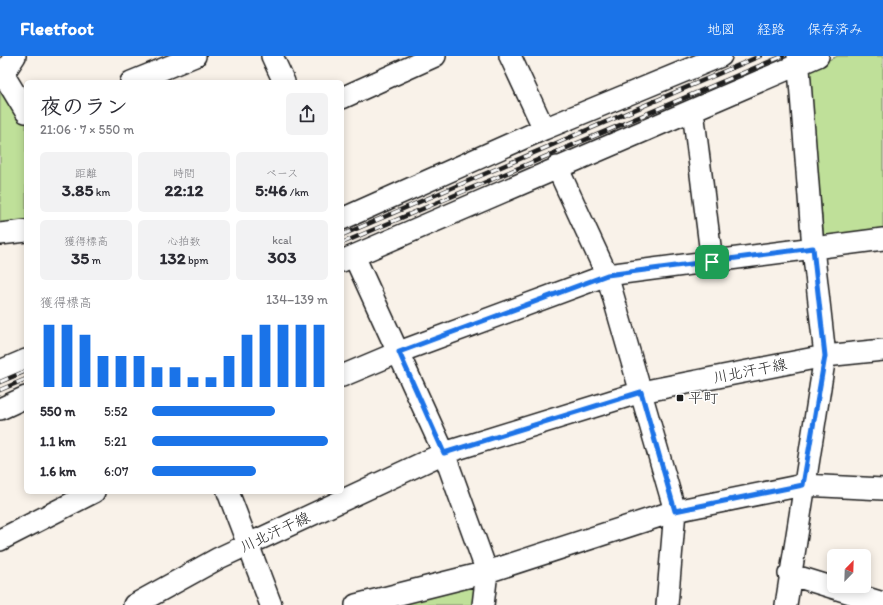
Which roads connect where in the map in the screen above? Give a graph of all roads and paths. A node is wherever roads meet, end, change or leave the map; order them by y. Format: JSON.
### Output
{"nodes":[{"id":1,"x":15,"y":56,"type":"edge"},
{"id":2,"x":195,"y":56,"type":"edge"},
{"id":3,"x":272,"y":56,"type":"edge"},
{"id":4,"x":435,"y":56,"type":"edge"},
{"id":5,"x":510,"y":56,"type":"edge"},
{"id":6,"x":721,"y":56,"type":"edge"},
{"id":7,"x":818,"y":56,"type":"edge"},
{"id":8,"x":798,"y":61,"type":"edge"},
{"id":9,"x":1,"y":75,"type":"edge"},
{"id":10,"x":136,"y":80,"type":"edge"},
{"id":11,"x":283,"y":80,"type":"edge"},
{"id":12,"x":344,"y":97,"type":"edge"},
{"id":13,"x":24,"y":109,"type":"edge"},
{"id":14,"x":693,"y":111,"type":"junction"},
{"id":15,"x":544,"y":129,"type":"junction"},
{"id":16,"x":558,"y":167,"type":"junction"},
{"id":17,"x":344,"y":217,"type":"edge"},
{"id":18,"x":24,"y":231,"type":"edge"},
{"id":19,"x":0,"y":234,"type":"edge"},
{"id":20,"x":883,"y":239,"type":"edge"},
{"id":21,"x":813,"y":248,"type":"junction"},
{"id":22,"x":348,"y":258,"type":"edge"},
{"id":23,"x":712,"y":262,"type":"junction"},
{"id":24,"x":607,"y":275,"type":"junction"},
{"id":25,"x":883,"y":350,"type":"edge"},
{"id":26,"x":399,"y":352,"type":"junction"},
{"id":27,"x":825,"y":356,"type":"junction"},
{"id":28,"x":24,"y":361,"type":"edge"},
{"id":29,"x":0,"y":371,"type":"edge"},
{"id":30,"x":344,"y":375,"type":"edge"},
{"id":31,"x":641,"y":392,"type":"junction"},
{"id":32,"x":24,"y":398,"type":"edge"},
{"id":33,"x":0,"y":409,"type":"edge"},
{"id":34,"x":444,"y":453,"type":"junction"},
{"id":35,"x":803,"y":485,"type":"junction"},
{"id":36,"x":883,"y":489,"type":"edge"},
{"id":37,"x":90,"y":494,"type":"edge"},
{"id":38,"x":229,"y":494,"type":"edge"},
{"id":39,"x":675,"y":511,"type":"junction"},
{"id":40,"x":0,"y":540,"type":"edge"},
{"id":41,"x":250,"y":544,"type":"junction"},
{"id":42,"x":487,"y":572,"type":"junction"},
{"id":43,"x":789,"y":574,"type":"junction"},
{"id":44,"x":883,"y":603,"type":"edge"},
{"id":45,"x":134,"y":605,"type":"edge"},
{"id":46,"x":271,"y":605,"type":"edge"},
{"id":47,"x":356,"y":605,"type":"edge"},
{"id":48,"x":483,"y":605,"type":"edge"},
{"id":49,"x":667,"y":605,"type":"edge"},
{"id":50,"x":786,"y":605,"type":"edge"}],
"edges":[{"from":1,"to":9,"type":"street"},
{"from":2,"to":10,"type":"street"},
{"from":3,"to":11,"type":"street"},
{"from":4,"to":12,"type":"street"},
{"from":5,"to":15,"type":"street"},
{"from":6,"to":15,"type":"street"},
{"from":7,"to":8,"type":"street"},
{"from":8,"to":14,"type":"street"},
{"from":8,"to":21,"type":"street"},
{"from":9,"to":13,"type":"street"},
{"from":14,"to":16,"type":"street"},
{"from":14,"to":23,"type":"street"},
{"from":15,"to":17,"type":"street"},
{"from":16,"to":22,"type":"street"},
{"from":16,"to":24,"type":"street"},
{"from":18,"to":19,"type":"street"},
{"from":20,"to":21,"type":"street"},
{"from":21,"to":23,"type":"street"},
{"from":21,"to":27,"type":"street"},
{"from":22,"to":26,"type":"street"},
{"from":23,"to":24,"type":"street"},
{"from":24,"to":26,"type":"street"},
{"from":24,"to":31,"type":"street"},
{"from":25,"to":27,"type":"street","name":"川北汗干線"},
{"from":26,"to":30,"type":"street"},
{"from":26,"to":34,"type":"street"},
{"from":27,"to":31,"type":"street","name":"川北汗干線"},
{"from":27,"to":35,"type":"street"},
{"from":28,"to":29,"type":"street"},
{"from":31,"to":34,"type":"street","name":"川北汗干線"},
{"from":31,"to":39,"type":"street"},
{"from":32,"to":33,"type":"street"},
{"from":34,"to":41,"type":"street","name":"川北汗干線"},
{"from":34,"to":42,"type":"street"},
{"from":35,"to":36,"type":"street"},
{"from":35,"to":39,"type":"street"},
{"from":35,"to":43,"type":"street"},
{"from":37,"to":40,"type":"street"},
{"from":38,"to":41,"type":"street"},
{"from":39,"to":42,"type":"street"},
{"from":39,"to":49,"type":"street"},
{"from":41,"to":45,"type":"street","name":"川北汗干線"},
{"from":41,"to":46,"type":"street"},
{"from":42,"to":47,"type":"street"},
{"from":42,"to":48,"type":"street"},
{"from":43,"to":44,"type":"street"},
{"from":43,"to":50,"type":"street"}]}
